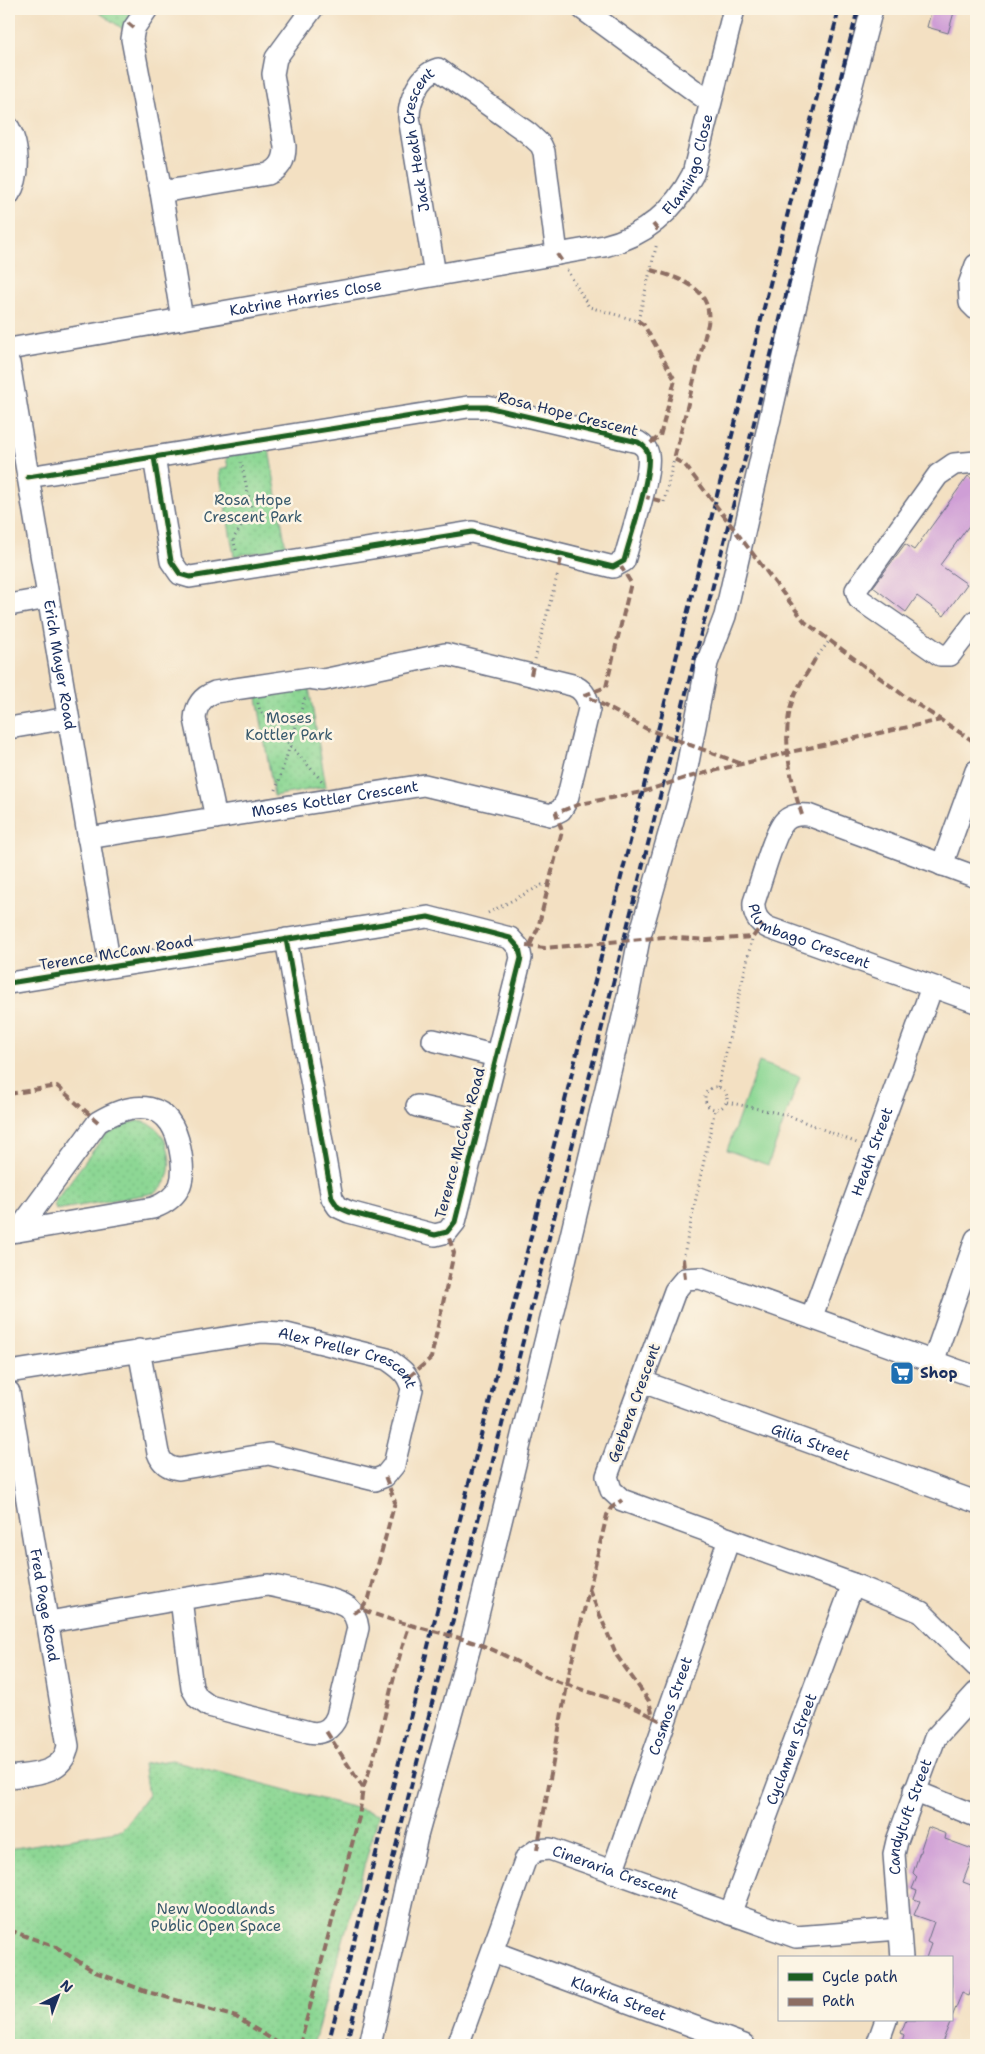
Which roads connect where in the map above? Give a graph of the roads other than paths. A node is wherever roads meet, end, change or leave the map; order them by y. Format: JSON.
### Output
{"nodes":[{"id":1,"x":147,"y":9,"type":"edge"},
{"id":2,"x":312,"y":9,"type":"edge"},
{"id":3,"x":734,"y":9,"type":"edge"},
{"id":4,"x":872,"y":9,"type":"edge"},
{"id":5,"x":594,"y":12,"type":"edge"},
{"id":6,"x":710,"y":102,"type":"junction"},
{"id":7,"x":9,"y":128,"type":"edge"},
{"id":8,"x":161,"y":192,"type":"junction"},
{"id":9,"x":9,"y":194,"type":"edge"},
{"id":10,"x":604,"y":246,"type":"joint"},
{"id":11,"x":560,"y":259,"type":"junction"},
{"id":12,"x":976,"y":265,"type":"edge"},
{"id":13,"x":436,"y":275,"type":"junction"},
{"id":14,"x":976,"y":309,"type":"edge"},
{"id":15,"x":182,"y":319,"type":"junction"},
{"id":16,"x":9,"y":349,"type":"edge"},
{"id":17,"x":9,"y":363,"type":"edge"},
{"id":18,"x":154,"y":457,"type":"junction"},
{"id":19,"x":976,"y":462,"type":"edge"},
{"id":20,"x":28,"y":477,"type":"junction"},
{"id":21,"x":48,"y":598,"type":"junction"},
{"id":22,"x":9,"y":605,"type":"edge"},
{"id":23,"x":972,"y":635,"type":"edge"},
{"id":24,"x":68,"y":718,"type":"junction"},
{"id":25,"x":9,"y":728,"type":"edge"},
{"id":26,"x":976,"y":772,"type":"edge"},
{"id":27,"x":216,"y":818,"type":"junction"},
{"id":28,"x":88,"y":838,"type":"junction"},
{"id":29,"x":942,"y":865,"type":"junction"},
{"id":30,"x":976,"y":877,"type":"edge"},
{"id":31,"x":286,"y":939,"type":"junction"},
{"id":32,"x":110,"y":966,"type":"junction"},
{"id":33,"x":9,"y":983,"type":"edge"},
{"id":34,"x":932,"y":986,"type":"junction"},
{"id":35,"x":976,"y":1002,"type":"edge"},
{"id":36,"x":433,"y":1040,"type":"dead end"},
{"id":37,"x":496,"y":1056,"type":"junction"},
{"id":38,"x":417,"y":1106,"type":"dead end"},
{"id":39,"x":480,"y":1120,"type":"junction"},
{"id":40,"x":14,"y":1231,"type":"edge"},
{"id":41,"x":976,"y":1240,"type":"edge"},
{"id":42,"x":812,"y":1316,"type":"junction"},
{"id":43,"x":139,"y":1350,"type":"junction"},
{"id":44,"x":932,"y":1362,"type":"junction"},
{"id":45,"x":9,"y":1372,"type":"edge"},
{"id":46,"x":976,"y":1376,"type":"edge"},
{"id":47,"x":643,"y":1382,"type":"junction"},
{"id":48,"x":9,"y":1392,"type":"edge"},
{"id":49,"x":976,"y":1502,"type":"edge"},
{"id":50,"x":729,"y":1539,"type":"junction"},
{"id":51,"x":853,"y":1584,"type":"junction"},
{"id":52,"x":181,"y":1600,"type":"junction"},
{"id":53,"x":48,"y":1622,"type":"junction"},
{"id":54,"x":976,"y":1666,"type":"edge"},
{"id":55,"x":976,"y":1693,"type":"edge"},
{"id":56,"x":9,"y":1777,"type":"edge"},
{"id":57,"x":914,"y":1791,"type":"junction"},
{"id":58,"x":976,"y":1816,"type":"edge"},
{"id":59,"x":612,"y":1872,"type":"junction"},
{"id":60,"x":730,"y":1914,"type":"junction"},
{"id":61,"x":899,"y":1929,"type":"junction"},
{"id":62,"x":493,"y":1952,"type":"junction"},
{"id":63,"x":902,"y":1956,"type":"edge"},
{"id":64,"x":885,"y":2022,"type":"edge"},
{"id":65,"x":370,"y":2045,"type":"edge"},
{"id":66,"x":458,"y":2045,"type":"edge"},
{"id":67,"x":744,"y":2045,"type":"edge"},
{"id":68,"x":877,"y":2045,"type":"edge"}],
"edges":[{"from":1,"to":8,"type":"street"},
{"from":2,"to":8,"type":"street"},
{"from":3,"to":6,"type":"street","name":"Flamingo Close"},
{"from":4,"to":65,"type":"street"},
{"from":5,"to":6,"type":"street"},
{"from":6,"to":10,"type":"street","name":"Flamingo Close"},
{"from":7,"to":9,"type":"street"},
{"from":8,"to":15,"type":"street"},
{"from":10,"to":11,"type":"street","name":"Katrine Harries Close"},
{"from":11,"to":13,"type":"street","name":"Katrine Harries Close"},
{"from":11,"to":13,"type":"street","name":"Jack Heath Crescent"},
{"from":12,"to":14,"type":"street"},
{"from":13,"to":15,"type":"street","name":"Katrine Harries Close"},
{"from":15,"to":16,"type":"street","name":"Katrine Harries Close"},
{"from":17,"to":20,"type":"street","name":"Erich Mayer Road"},
{"from":18,"to":18,"type":"street","name":"Rosa Hope Crescent"},
{"from":18,"to":20,"type":"street","name":"Rosa Hope Crescent"},
{"from":19,"to":23,"type":"street"},
{"from":20,"to":21,"type":"street","name":"Erich Mayer Road"},
{"from":21,"to":22,"type":"street"},
{"from":21,"to":24,"type":"street","name":"Erich Mayer Road"},
{"from":24,"to":25,"type":"street"},
{"from":24,"to":28,"type":"street","name":"Erich Mayer Road"},
{"from":26,"to":29,"type":"street"},
{"from":27,"to":27,"type":"street","name":"Moses Kottler Crescent"},
{"from":27,"to":28,"type":"street","name":"Moses Kottler Crescent"},
{"from":28,"to":32,"type":"street","name":"Erich Mayer Road"},
{"from":29,"to":30,"type":"street","name":"Plumbago Crescent"},
{"from":29,"to":34,"type":"street","name":"Plumbago Crescent"},
{"from":31,"to":32,"type":"street","name":"Terence McCaw Road"},
{"from":31,"to":37,"type":"street","name":"Terence McCaw Road"},
{"from":31,"to":39,"type":"street","name":"Terence McCaw Road"},
{"from":32,"to":33,"type":"street","name":"Terence McCaw Road"},
{"from":34,"to":35,"type":"street","name":"Plumbago Crescent"},
{"from":34,"to":42,"type":"street","name":"Heath Street"},
{"from":36,"to":37,"type":"street"},
{"from":37,"to":39,"type":"street","name":"Terence McCaw Road"},
{"from":38,"to":39,"type":"street"},
{"from":40,"to":40,"type":"street"},
{"from":41,"to":44,"type":"street"},
{"from":42,"to":44,"type":"street","name":"Gerbera Crescent"},
{"from":42,"to":47,"type":"street","name":"Gerbera Crescent"},
{"from":43,"to":43,"type":"street","name":"Alex Preller Crescent"},
{"from":43,"to":45,"type":"street","name":"Alex Preller Crescent"},
{"from":44,"to":46,"type":"street","name":"Gerbera Crescent"},
{"from":47,"to":49,"type":"street","name":"Gilia Street"},
{"from":47,"to":50,"type":"street","name":"Gerbera Crescent"},
{"from":48,"to":53,"type":"street","name":"Fred Page Road"},
{"from":50,"to":51,"type":"street","name":"Gerbera Crescent"},
{"from":50,"to":59,"type":"street","name":"Cosmos Street"},
{"from":51,"to":54,"type":"street","name":"Gerbera Crescent"},
{"from":51,"to":60,"type":"street","name":"Cyclamen Street"},
{"from":52,"to":52,"type":"street"},
{"from":52,"to":53,"type":"street"},
{"from":53,"to":56,"type":"street","name":"Fred Page Road"},
{"from":55,"to":57,"type":"street","name":"Candytuft Street"},
{"from":57,"to":58,"type":"street"},
{"from":57,"to":61,"type":"street","name":"Candytuft Street"},
{"from":59,"to":60,"type":"street","name":"Cineraria Crescent"},
{"from":59,"to":62,"type":"street","name":"Cineraria Crescent"},
{"from":60,"to":61,"type":"street","name":"Cineraria Crescent"},
{"from":61,"to":63,"type":"street","name":"Candytuft Street"},
{"from":62,"to":66,"type":"street","name":"Cineraria Crescent"},
{"from":62,"to":67,"type":"street","name":"Klarkia Street"},
{"from":64,"to":68,"type":"street"}]}
